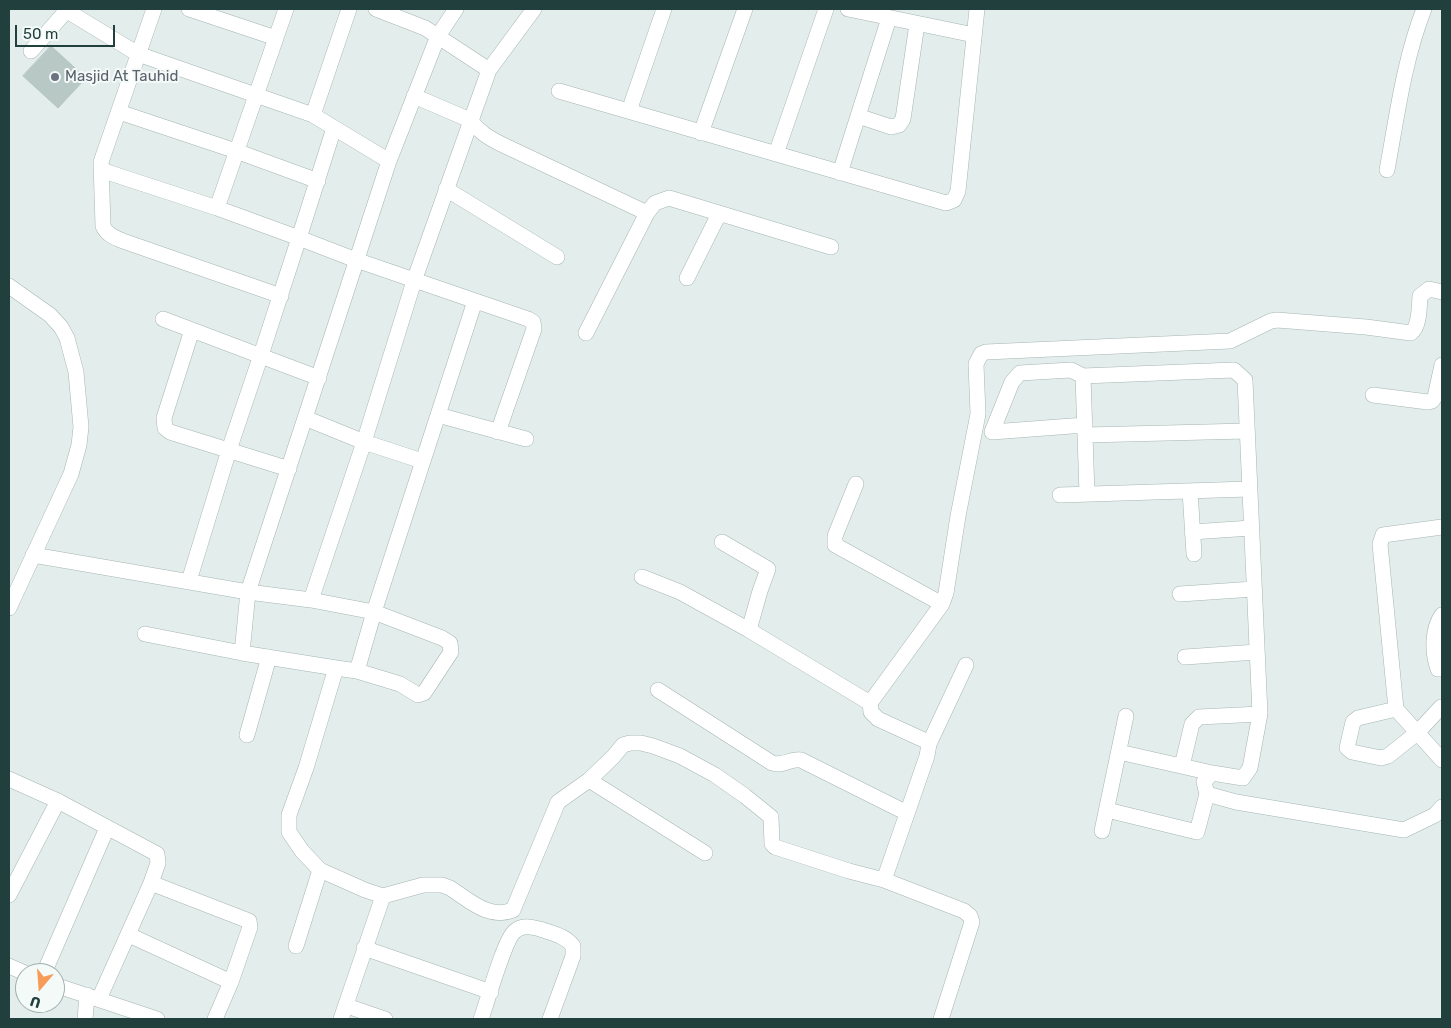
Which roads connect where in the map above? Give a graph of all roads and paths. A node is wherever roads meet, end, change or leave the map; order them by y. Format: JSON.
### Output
{"nodes":[{"id":1,"x":154,"y":9,"type":"edge"},
{"id":2,"x":190,"y":9,"type":"edge"},
{"id":3,"x":286,"y":9,"type":"edge"},
{"id":4,"x":350,"y":9,"type":"edge"},
{"id":5,"x":380,"y":9,"type":"edge"},
{"id":6,"x":456,"y":9,"type":"edge"},
{"id":7,"x":534,"y":9,"type":"edge"},
{"id":8,"x":664,"y":9,"type":"edge"},
{"id":9,"x":745,"y":9,"type":"edge"},
{"id":10,"x":826,"y":9,"type":"edge"},
{"id":11,"x":848,"y":9,"type":"edge"},
{"id":12,"x":977,"y":9,"type":"edge"},
{"id":13,"x":1424,"y":9,"type":"edge"},
{"id":14,"x":66,"y":10,"type":"edge"},
{"id":15,"x":889,"y":18,"type":"junction"},
{"id":16,"x":917,"y":24,"type":"junction"},
{"id":17,"x":974,"y":35,"type":"junction"},
{"id":18,"x":438,"y":36,"type":"junction"},
{"id":19,"x":276,"y":38,"type":"junction"},
{"id":20,"x":31,"y":51,"type":"dead end"},
{"id":21,"x":138,"y":54,"type":"junction"},
{"id":22,"x":489,"y":70,"type":"junction"},
{"id":23,"x":558,"y":91,"type":"dead end"},
{"id":24,"x":256,"y":94,"type":"junction"},
{"id":25,"x":414,"y":96,"type":"junction"},
{"id":26,"x":119,"y":112,"type":"junction"},
{"id":27,"x":629,"y":112,"type":"junction"},
{"id":28,"x":313,"y":115,"type":"junction"},
{"id":29,"x":858,"y":116,"type":"junction"},
{"id":30,"x":470,"y":120,"type":"junction"},
{"id":31,"x":334,"y":128,"type":"junction"},
{"id":32,"x":702,"y":133,"type":"junction"},
{"id":33,"x":236,"y":151,"type":"junction"},
{"id":34,"x":776,"y":154,"type":"junction"},
{"id":35,"x":389,"y":161,"type":"junction"},
{"id":36,"x":102,"y":168,"type":"junction"},
{"id":37,"x":1387,"y":170,"type":"dead end"},
{"id":38,"x":840,"y":173,"type":"junction"},
{"id":39,"x":318,"y":181,"type":"junction"},
{"id":40,"x":446,"y":189,"type":"junction"},
{"id":41,"x":217,"y":208,"type":"junction"},
{"id":42,"x":647,"y":213,"type":"junction"},
{"id":43,"x":719,"y":214,"type":"junction"},
{"id":44,"x":299,"y":238,"type":"junction"},
{"id":45,"x":831,"y":247,"type":"dead end"},
{"id":46,"x":557,"y":257,"type":"dead end"},
{"id":47,"x":356,"y":260,"type":"junction"},
{"id":48,"x":687,"y":278,"type":"dead end"},
{"id":49,"x":414,"y":281,"type":"junction"},
{"id":50,"x":9,"y":286,"type":"edge"},
{"id":51,"x":1442,"y":292,"type":"edge"},
{"id":52,"x":281,"y":296,"type":"junction"},
{"id":53,"x":475,"y":301,"type":"junction"},
{"id":54,"x":163,"y":319,"type":"dead end"},
{"id":55,"x":192,"y":330,"type":"junction"},
{"id":56,"x":586,"y":333,"type":"dead end"},
{"id":57,"x":262,"y":355,"type":"junction"},
{"id":58,"x":1442,"y":365,"type":"edge"},
{"id":59,"x":1083,"y":376,"type":"junction"},
{"id":60,"x":318,"y":378,"type":"junction"},
{"id":61,"x":1373,"y":395,"type":"dead end"},
{"id":62,"x":438,"y":415,"type":"junction"},
{"id":63,"x":305,"y":418,"type":"junction"},
{"id":64,"x":1085,"y":430,"type":"junction"},
{"id":65,"x":1247,"y":431,"type":"junction"},
{"id":66,"x":498,"y":432,"type":"junction"},
{"id":67,"x":526,"y":439,"type":"dead end"},
{"id":68,"x":364,"y":442,"type":"junction"},
{"id":69,"x":229,"y":450,"type":"junction"},
{"id":70,"x":422,"y":461,"type":"junction"},
{"id":71,"x":288,"y":469,"type":"junction"},
{"id":72,"x":856,"y":484,"type":"dead end"},
{"id":73,"x":1249,"y":489,"type":"junction"},
{"id":74,"x":1190,"y":492,"type":"junction"},
{"id":75,"x":1087,"y":494,"type":"junction"},
{"id":76,"x":1060,"y":495,"type":"dead end"},
{"id":77,"x":1442,"y":527,"type":"edge"},
{"id":78,"x":1251,"y":528,"type":"junction"},
{"id":79,"x":1192,"y":532,"type":"junction"},
{"id":80,"x":722,"y":542,"type":"dead end"},
{"id":81,"x":1194,"y":554,"type":"dead end"},
{"id":82,"x":33,"y":555,"type":"junction"},
{"id":83,"x":642,"y":577,"type":"dead end"},
{"id":84,"x":189,"y":581,"type":"junction"},
{"id":85,"x":15,"y":582,"type":"edge"},
{"id":86,"x":1254,"y":589,"type":"junction"},
{"id":87,"x":248,"y":592,"type":"junction"},
{"id":88,"x":1180,"y":594,"type":"dead end"},
{"id":89,"x":311,"y":600,"type":"junction"},
{"id":90,"x":942,"y":604,"type":"junction"},
{"id":91,"x":9,"y":608,"type":"edge"},
{"id":92,"x":374,"y":612,"type":"junction"},
{"id":93,"x":1442,"y":615,"type":"edge"},
{"id":94,"x":749,"y":630,"type":"junction"},
{"id":95,"x":146,"y":634,"type":"dead end"},
{"id":96,"x":1257,"y":652,"type":"junction"},
{"id":97,"x":242,"y":653,"type":"junction"},
{"id":98,"x":269,"y":657,"type":"junction"},
{"id":99,"x":1185,"y":657,"type":"dead end"},
{"id":100,"x":966,"y":665,"type":"dead end"},
{"id":101,"x":336,"y":668,"type":"junction"},
{"id":102,"x":1442,"y":669,"type":"edge"},
{"id":103,"x":357,"y":671,"type":"junction"},
{"id":104,"x":658,"y":690,"type":"dead end"},
{"id":105,"x":870,"y":703,"type":"junction"},
{"id":106,"x":1441,"y":707,"type":"edge"},
{"id":107,"x":1396,"y":709,"type":"junction"},
{"id":108,"x":1260,"y":714,"type":"junction"},
{"id":109,"x":1126,"y":716,"type":"dead end"},
{"id":110,"x":1418,"y":733,"type":"junction"},
{"id":111,"x":247,"y":735,"type":"dead end"},
{"id":112,"x":929,"y":744,"type":"junction"},
{"id":113,"x":1119,"y":752,"type":"junction"},
{"id":114,"x":1442,"y":760,"type":"edge"},
{"id":115,"x":1182,"y":766,"type":"junction"},
{"id":116,"x":1212,"y":773,"type":"junction"},
{"id":117,"x":9,"y":778,"type":"edge"},
{"id":118,"x":589,"y":780,"type":"junction"},
{"id":119,"x":1207,"y":794,"type":"junction"},
{"id":120,"x":58,"y":801,"type":"junction"},
{"id":121,"x":1442,"y":807,"type":"edge"},
{"id":122,"x":1107,"y":810,"type":"junction"},
{"id":123,"x":907,"y":813,"type":"junction"},
{"id":124,"x":107,"y":828,"type":"junction"},
{"id":125,"x":1102,"y":831,"type":"dead end"},
{"id":126,"x":705,"y":853,"type":"dead end"},
{"id":127,"x":320,"y":870,"type":"junction"},
{"id":128,"x":884,"y":880,"type":"junction"},
{"id":129,"x":151,"y":883,"type":"junction"},
{"id":130,"x":9,"y":895,"type":"edge"},
{"id":131,"x":383,"y":896,"type":"junction"},
{"id":132,"x":129,"y":935,"type":"junction"},
{"id":133,"x":296,"y":946,"type":"dead end"},
{"id":134,"x":364,"y":948,"type":"junction"},
{"id":135,"x":48,"y":963,"type":"edge"},
{"id":136,"x":230,"y":982,"type":"junction"},
{"id":137,"x":65,"y":988,"type":"edge"},
{"id":138,"x":491,"y":992,"type":"junction"},
{"id":139,"x":93,"y":997,"type":"junction"},
{"id":140,"x":344,"y":1012,"type":"edge"},
{"id":141,"x":85,"y":1019,"type":"edge"},
{"id":142,"x":157,"y":1019,"type":"edge"},
{"id":143,"x":215,"y":1019,"type":"edge"},
{"id":144,"x":386,"y":1019,"type":"edge"},
{"id":145,"x":481,"y":1019,"type":"edge"},
{"id":146,"x":550,"y":1019,"type":"edge"},
{"id":147,"x":941,"y":1019,"type":"edge"}],
"edges":[{"from":1,"to":21,"type":"street"},
{"from":2,"to":19,"type":"street"},
{"from":3,"to":19,"type":"street"},
{"from":4,"to":28,"type":"street"},
{"from":5,"to":18,"type":"street"},
{"from":6,"to":18,"type":"street"},
{"from":7,"to":22,"type":"street"},
{"from":8,"to":27,"type":"street"},
{"from":9,"to":32,"type":"street"},
{"from":10,"to":34,"type":"street"},
{"from":11,"to":15,"type":"street"},
{"from":12,"to":17,"type":"street"},
{"from":13,"to":37,"type":"street"},
{"from":14,"to":20,"type":"street"},
{"from":14,"to":21,"type":"street"},
{"from":15,"to":16,"type":"street"},
{"from":15,"to":29,"type":"street"},
{"from":16,"to":17,"type":"street"},
{"from":16,"to":29,"type":"street"},
{"from":17,"to":38,"type":"street"},
{"from":18,"to":22,"type":"street"},
{"from":18,"to":25,"type":"street"},
{"from":19,"to":24,"type":"street"},
{"from":21,"to":24,"type":"street"},
{"from":21,"to":26,"type":"street"},
{"from":22,"to":30,"type":"street"},
{"from":23,"to":27,"type":"street"},
{"from":24,"to":28,"type":"street"},
{"from":24,"to":33,"type":"street"},
{"from":25,"to":30,"type":"street"},
{"from":25,"to":35,"type":"street"},
{"from":26,"to":33,"type":"street"},
{"from":26,"to":36,"type":"street"},
{"from":27,"to":32,"type":"street"},
{"from":28,"to":31,"type":"street"},
{"from":29,"to":38,"type":"street"},
{"from":30,"to":40,"type":"street"},
{"from":30,"to":42,"type":"street"},
{"from":31,"to":35,"type":"street"},
{"from":31,"to":39,"type":"street"},
{"from":32,"to":34,"type":"street"},
{"from":33,"to":39,"type":"street"},
{"from":33,"to":41,"type":"street"},
{"from":34,"to":38,"type":"street"},
{"from":35,"to":47,"type":"street"},
{"from":36,"to":41,"type":"street"},
{"from":36,"to":52,"type":"street"},
{"from":39,"to":44,"type":"street"},
{"from":40,"to":46,"type":"street"},
{"from":40,"to":49,"type":"street"},
{"from":41,"to":44,"type":"street"},
{"from":42,"to":43,"type":"street"},
{"from":42,"to":56,"type":"street"},
{"from":43,"to":45,"type":"street"},
{"from":43,"to":48,"type":"street"},
{"from":44,"to":47,"type":"street"},
{"from":44,"to":52,"type":"street"},
{"from":47,"to":49,"type":"street"},
{"from":47,"to":60,"type":"street"},
{"from":49,"to":53,"type":"street"},
{"from":49,"to":68,"type":"street"},
{"from":50,"to":82,"type":"street"},
{"from":51,"to":90,"type":"street"},
{"from":52,"to":57,"type":"street"},
{"from":53,"to":62,"type":"street"},
{"from":53,"to":66,"type":"street"},
{"from":54,"to":55,"type":"street"},
{"from":55,"to":57,"type":"street"},
{"from":55,"to":69,"type":"street"},
{"from":57,"to":60,"type":"street"},
{"from":57,"to":69,"type":"street"},
{"from":58,"to":61,"type":"street"},
{"from":59,"to":64,"type":"street"},
{"from":59,"to":64,"type":"street"},
{"from":59,"to":65,"type":"street"},
{"from":60,"to":63,"type":"street"},
{"from":62,"to":66,"type":"street"},
{"from":62,"to":70,"type":"street"},
{"from":63,"to":68,"type":"street"},
{"from":63,"to":71,"type":"street"},
{"from":64,"to":65,"type":"street"},
{"from":64,"to":75,"type":"street"},
{"from":65,"to":73,"type":"street"},
{"from":66,"to":67,"type":"street"},
{"from":68,"to":70,"type":"street"},
{"from":68,"to":89,"type":"street"},
{"from":69,"to":71,"type":"street"},
{"from":69,"to":84,"type":"street"},
{"from":70,"to":92,"type":"street"},
{"from":71,"to":87,"type":"street"},
{"from":72,"to":90,"type":"street"},
{"from":73,"to":74,"type":"street"},
{"from":73,"to":78,"type":"street"},
{"from":74,"to":75,"type":"street"},
{"from":74,"to":79,"type":"street"},
{"from":75,"to":76,"type":"street"},
{"from":77,"to":107,"type":"street"},
{"from":78,"to":79,"type":"street"},
{"from":78,"to":86,"type":"street"},
{"from":79,"to":81,"type":"street"},
{"from":80,"to":94,"type":"street"},
{"from":82,"to":84,"type":"street"},
{"from":82,"to":85,"type":"street"},
{"from":83,"to":94,"type":"street"},
{"from":84,"to":87,"type":"street"},
{"from":85,"to":91,"type":"street"},
{"from":86,"to":88,"type":"street"},
{"from":86,"to":96,"type":"street"},
{"from":87,"to":89,"type":"street"},
{"from":87,"to":97,"type":"street"},
{"from":89,"to":92,"type":"street"},
{"from":90,"to":105,"type":"street"},
{"from":92,"to":103,"type":"street"},
{"from":92,"to":103,"type":"street"},
{"from":93,"to":102,"type":"street"},
{"from":94,"to":105,"type":"street"},
{"from":95,"to":97,"type":"street"},
{"from":96,"to":99,"type":"street"},
{"from":96,"to":108,"type":"street"},
{"from":97,"to":98,"type":"street"},
{"from":98,"to":101,"type":"street"},
{"from":98,"to":111,"type":"street"},
{"from":100,"to":112,"type":"street"},
{"from":101,"to":103,"type":"street"},
{"from":101,"to":127,"type":"street"},
{"from":104,"to":123,"type":"street"},
{"from":105,"to":112,"type":"street"},
{"from":106,"to":110,"type":"street"},
{"from":107,"to":110,"type":"street"},
{"from":107,"to":110,"type":"street"},
{"from":108,"to":115,"type":"street"},
{"from":108,"to":116,"type":"street"},
{"from":109,"to":113,"type":"street"},
{"from":110,"to":114,"type":"street"},
{"from":112,"to":123,"type":"street"},
{"from":113,"to":115,"type":"street"},
{"from":113,"to":122,"type":"street"},
{"from":115,"to":116,"type":"street"},
{"from":116,"to":119,"type":"street"},
{"from":117,"to":120,"type":"street"},
{"from":118,"to":126,"type":"street"},
{"from":118,"to":128,"type":"street"},
{"from":118,"to":131,"type":"street"},
{"from":119,"to":121,"type":"street"},
{"from":119,"to":122,"type":"street"},
{"from":120,"to":124,"type":"street"},
{"from":120,"to":130,"type":"street"},
{"from":122,"to":125,"type":"street"},
{"from":123,"to":128,"type":"street"},
{"from":124,"to":129,"type":"street"},
{"from":124,"to":135,"type":"street"},
{"from":127,"to":131,"type":"street"},
{"from":127,"to":133,"type":"street"},
{"from":128,"to":147,"type":"street"},
{"from":129,"to":132,"type":"street"},
{"from":129,"to":136,"type":"street"},
{"from":131,"to":134,"type":"street"},
{"from":132,"to":136,"type":"street"},
{"from":132,"to":139,"type":"street"},
{"from":134,"to":138,"type":"street"},
{"from":134,"to":140,"type":"street"},
{"from":136,"to":143,"type":"street"},
{"from":137,"to":139,"type":"street"},
{"from":138,"to":145,"type":"street"},
{"from":138,"to":146,"type":"street"},
{"from":139,"to":141,"type":"street"},
{"from":139,"to":142,"type":"street"},
{"from":140,"to":144,"type":"street"}]}
